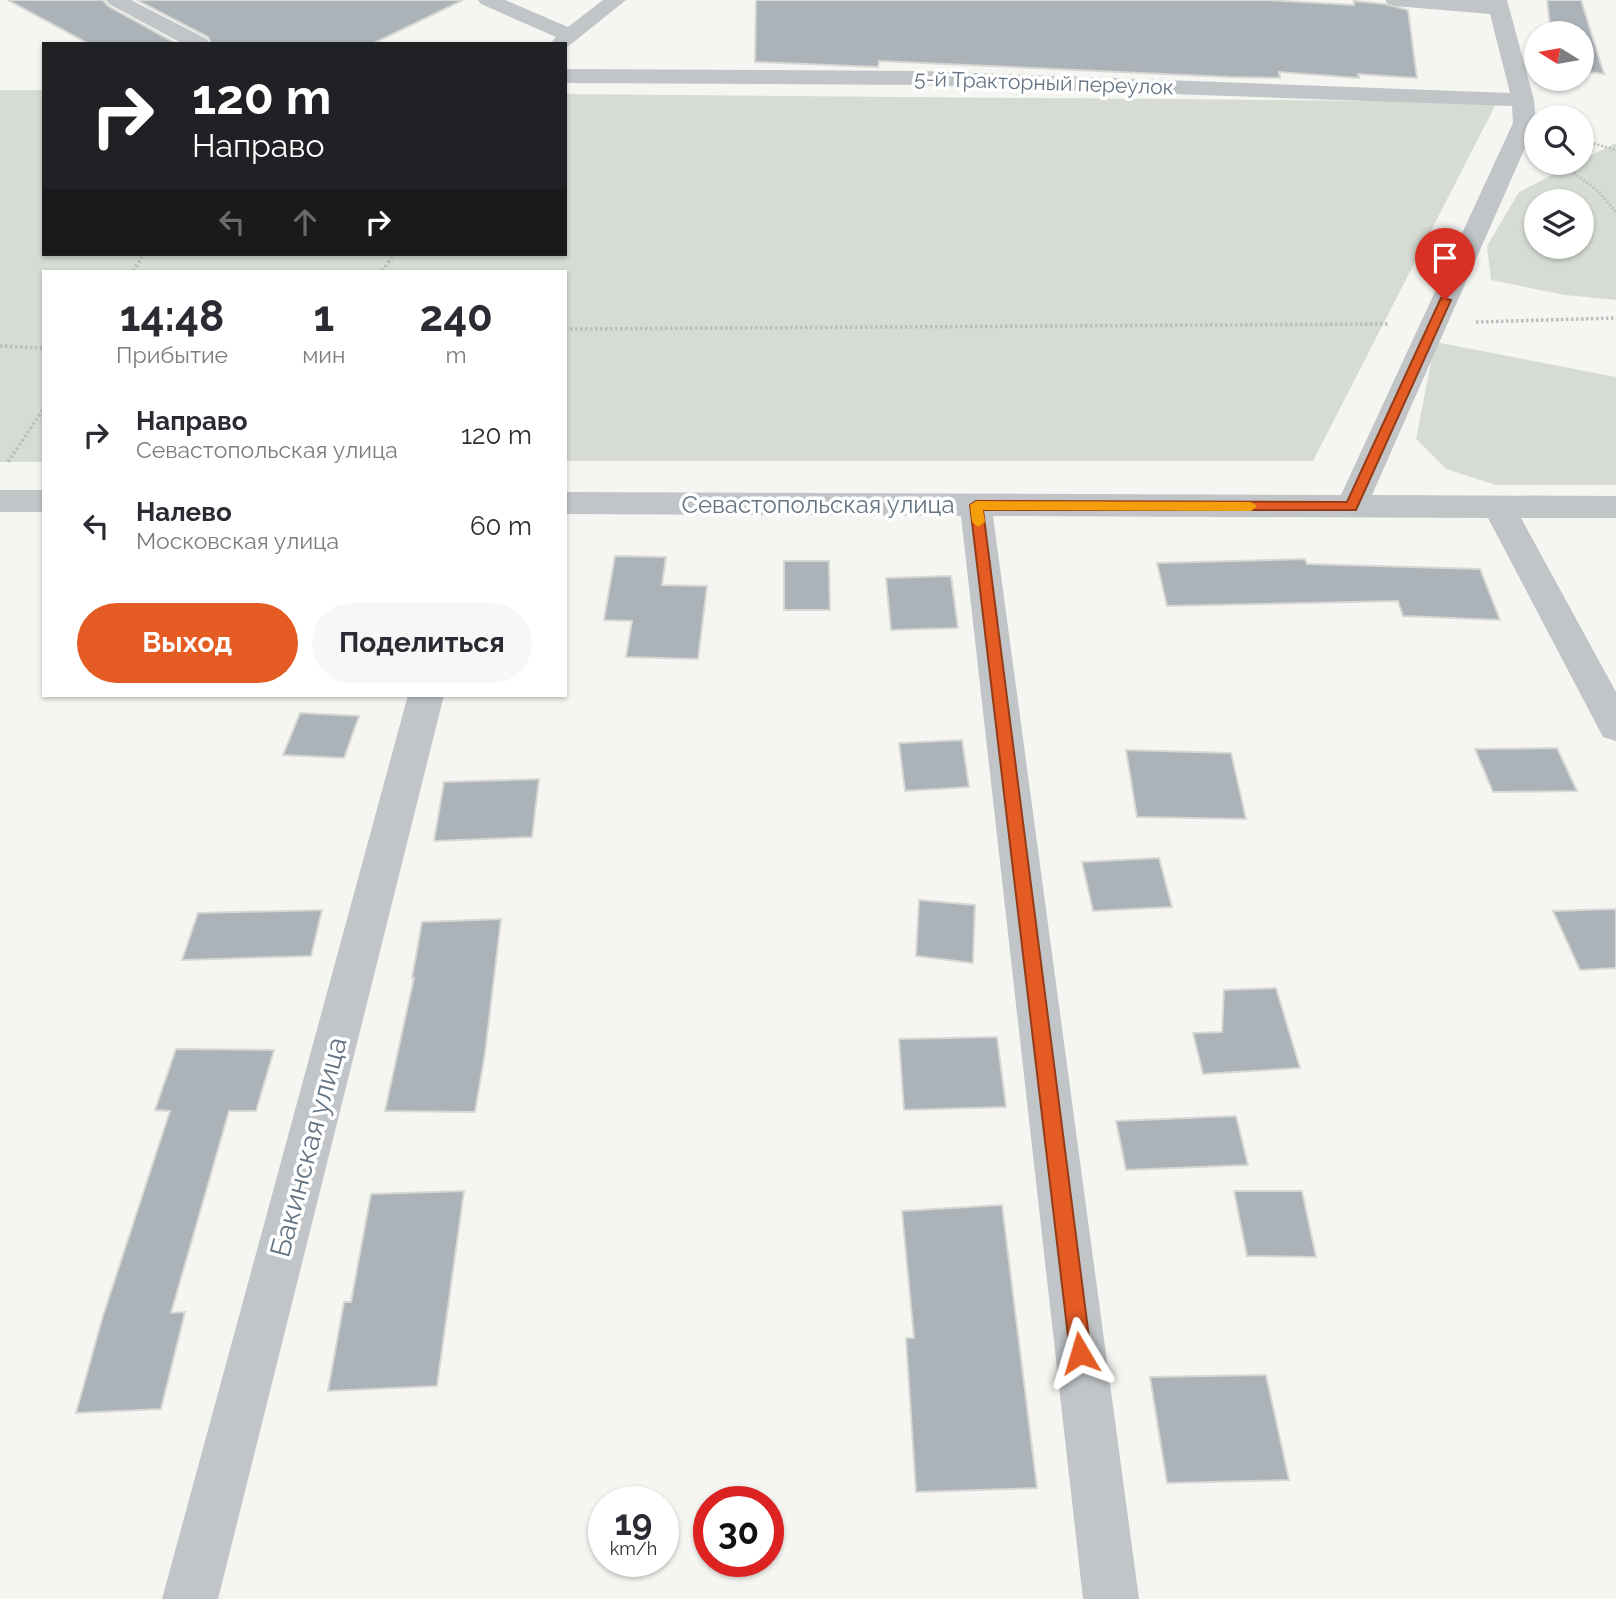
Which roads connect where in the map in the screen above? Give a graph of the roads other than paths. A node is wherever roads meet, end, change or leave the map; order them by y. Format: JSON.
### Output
{"nodes":[{"id":1,"x":116,"y":0,"type":"edge"},
{"id":2,"x":488,"y":0,"type":"edge"},
{"id":3,"x":616,"y":0,"type":"edge"},
{"id":4,"x":1395,"y":0,"type":"edge"},
{"id":5,"x":1498,"y":4,"type":"edge"},
{"id":6,"x":564,"y":39,"type":"edge"},
{"id":7,"x":195,"y":42,"type":"edge"},
{"id":8,"x":567,"y":76,"type":"edge"},
{"id":9,"x":1522,"y":100,"type":"junction"},
{"id":10,"x":0,"y":501,"type":"edge"},
{"id":11,"x":42,"y":501,"type":"edge"},
{"id":12,"x":567,"y":503,"type":"edge"},
{"id":13,"x":976,"y":505,"type":"junction"},
{"id":14,"x":1498,"y":506,"type":"junction"},
{"id":15,"x":1351,"y":507,"type":"junction"},
{"id":16,"x":1616,"y":507,"type":"edge"},
{"id":17,"x":425,"y":697,"type":"edge"},
{"id":18,"x":1616,"y":726,"type":"edge"},
{"id":19,"x":190,"y":1599,"type":"edge"},
{"id":20,"x":1111,"y":1599,"type":"edge"}],
"edges":[{"from":1,"to":7,"type":"street"},
{"from":2,"to":6,"type":"street"},
{"from":3,"to":6,"type":"street"},
{"from":4,"to":5,"type":"street"},
{"from":5,"to":9,"type":"street"},
{"from":8,"to":9,"type":"street","name":"5-й Тракторный переулок"},
{"from":9,"to":15,"type":"street"},
{"from":10,"to":11,"type":"street"},
{"from":12,"to":13,"type":"street","name":"Севастопольская улица"},
{"from":13,"to":15,"type":"street","name":"Севастопольская улица"},
{"from":13,"to":20,"type":"street"},
{"from":14,"to":15,"type":"street","name":"Севастопольская улица"},
{"from":14,"to":16,"type":"street","name":"Севастопольская улица"},
{"from":14,"to":18,"type":"street"},
{"from":17,"to":19,"type":"street","name":"Бакинская улица"}]}
